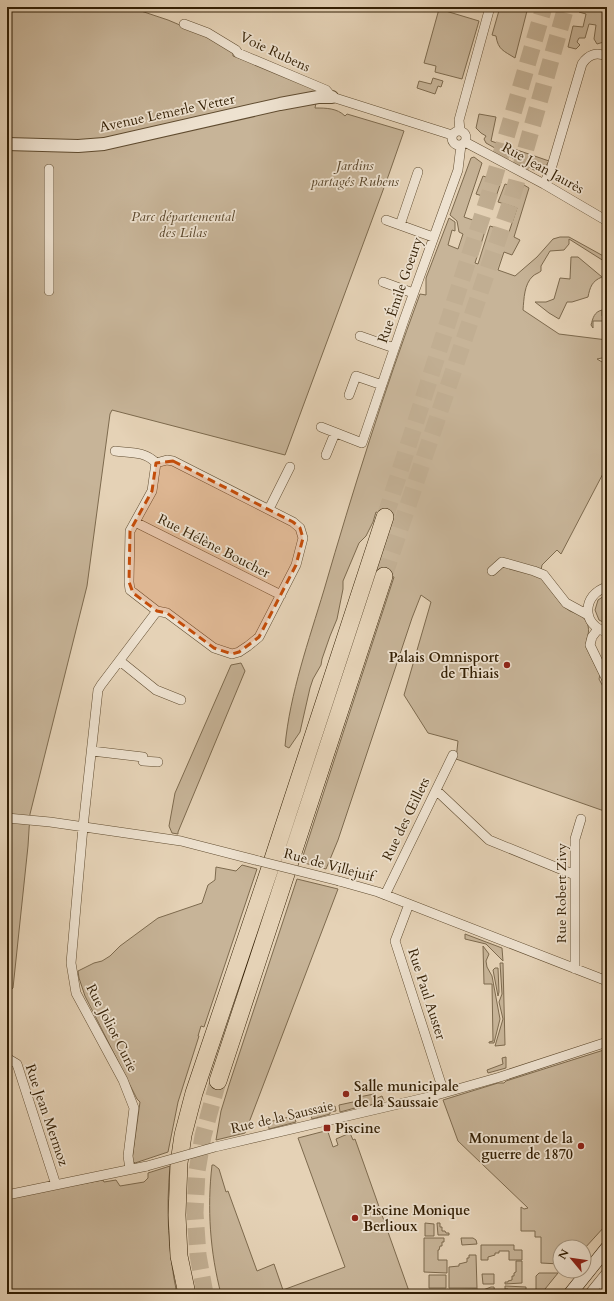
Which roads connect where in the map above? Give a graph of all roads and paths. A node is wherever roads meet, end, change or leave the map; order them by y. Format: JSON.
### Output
{"nodes":[{"id":1,"x":490,"y":7,"type":"edge"},
{"id":2,"x":184,"y":24,"type":"dead end"},
{"id":3,"x":607,"y":57,"type":"edge"},
{"id":4,"x":332,"y":97,"type":"junction"},
{"id":5,"x":456,"y":133,"type":"junction"},
{"id":6,"x":7,"y":144,"type":"edge"},
{"id":7,"x":463,"y":144,"type":"junction"},
{"id":8,"x":49,"y":169,"type":"dead end"},
{"id":9,"x":418,"y":172,"type":"dead end"},
{"id":10,"x":544,"y":184,"type":"junction"},
{"id":11,"x":386,"y":220,"type":"dead end"},
{"id":12,"x":607,"y":221,"type":"edge"},
{"id":13,"x":400,"y":225,"type":"junction"},
{"id":14,"x":433,"y":237,"type":"junction"},
{"id":15,"x":383,"y":282,"type":"dead end"},
{"id":16,"x":49,"y":291,"type":"dead end"},
{"id":17,"x":413,"y":293,"type":"junction"},
{"id":18,"x":360,"y":336,"type":"dead end"},
{"id":19,"x":394,"y":348,"type":"junction"},
{"id":20,"x":382,"y":385,"type":"junction"},
{"id":21,"x":349,"y":395,"type":"dead end"},
{"id":22,"x":321,"y":427,"type":"dead end"},
{"id":23,"x":335,"y":433,"type":"junction"},
{"id":24,"x":115,"y":451,"type":"dead end"},
{"id":25,"x":326,"y":455,"type":"dead end"},
{"id":26,"x":156,"y":463,"type":"junction"},
{"id":27,"x":290,"y":467,"type":"dead end"},
{"id":28,"x":269,"y":509,"type":"junction"},
{"id":29,"x":385,"y":517,"type":"tunnel mouth"},
{"id":30,"x":135,"y":522,"type":"junction"},
{"id":31,"x":492,"y":571,"type":"dead end"},
{"id":32,"x":384,"y":576,"type":"tunnel mouth"},
{"id":33,"x":607,"y":587,"type":"edge"},
{"id":34,"x":281,"y":595,"type":"junction"},
{"id":35,"x":157,"y":611,"type":"junction"},
{"id":36,"x":588,"y":615,"type":"junction"},
{"id":37,"x":598,"y":629,"type":"junction"},
{"id":38,"x":607,"y":632,"type":"edge"},
{"id":39,"x":120,"y":661,"type":"junction"},
{"id":40,"x":607,"y":680,"type":"edge"},
{"id":41,"x":181,"y":700,"type":"dead end"},
{"id":42,"x":92,"y":751,"type":"junction"},
{"id":43,"x":453,"y":755,"type":"dead end"},
{"id":44,"x":158,"y":762,"type":"dead end"},
{"id":45,"x":436,"y":790,"type":"junction"},
{"id":46,"x":7,"y":818,"type":"edge"},
{"id":47,"x":582,"y":819,"type":"dead end"},
{"id":48,"x":83,"y":827,"type":"junction"},
{"id":49,"x":575,"y":875,"type":"junction"},
{"id":50,"x":385,"y":895,"type":"junction"},
{"id":51,"x":409,"y":904,"type":"junction"},
{"id":52,"x":575,"y":969,"type":"junction"},
{"id":53,"x":607,"y":980,"type":"edge"},
{"id":54,"x":607,"y":1042,"type":"edge"},
{"id":55,"x":7,"y":1058,"type":"edge"},
{"id":56,"x":218,"y":1081,"type":"tunnel mouth"},
{"id":57,"x":444,"y":1093,"type":"junction"},
{"id":58,"x":130,"y":1169,"type":"junction"},
{"id":59,"x":56,"y":1185,"type":"junction"},
{"id":60,"x":7,"y":1195,"type":"edge"},
{"id":61,"x":607,"y":1248,"type":"edge"},
{"id":62,"x":607,"y":1272,"type":"edge"},
{"id":63,"x":598,"y":1283,"type":"junction"},
{"id":64,"x":607,"y":1290,"type":"edge"},
{"id":65,"x":187,"y":1294,"type":"edge"},
{"id":66,"x":570,"y":1294,"type":"edge"},
{"id":67,"x":589,"y":1294,"type":"edge"}],
"edges":[{"from":1,"to":5,"type":"street"},
{"from":2,"to":4,"type":"street","name":"Voie Rubens"},
{"from":3,"to":10,"type":"street"},
{"from":4,"to":5,"type":"street"},
{"from":4,"to":6,"type":"street","name":"Avenue Lemerle Vetter"},
{"from":5,"to":7,"type":"street"},
{"from":7,"to":10,"type":"street","name":"Rue Jean Jaurès"},
{"from":7,"to":14,"type":"street","name":"Rue Émile Goeury"},
{"from":8,"to":16,"type":"street"},
{"from":9,"to":13,"type":"street"},
{"from":10,"to":12,"type":"street","name":"Rue Jean Jaurès"},
{"from":11,"to":13,"type":"street"},
{"from":13,"to":14,"type":"street"},
{"from":14,"to":17,"type":"street","name":"Rue Émile Goeury"},
{"from":15,"to":17,"type":"street"},
{"from":17,"to":19,"type":"street","name":"Rue Émile Goeury"},
{"from":18,"to":19,"type":"street"},
{"from":19,"to":20,"type":"street","name":"Rue Émile Goeury"},
{"from":20,"to":21,"type":"street"},
{"from":20,"to":23,"type":"street","name":"Rue Émile Goeury"},
{"from":22,"to":23,"type":"street"},
{"from":23,"to":25,"type":"street"},
{"from":24,"to":26,"type":"street"},
{"from":26,"to":28,"type":"street"},
{"from":26,"to":30,"type":"street"},
{"from":27,"to":28,"type":"street"},
{"from":28,"to":34,"type":"street"},
{"from":29,"to":65,"type":"highway"},
{"from":30,"to":34,"type":"street","name":"Rue Hélène Boucher"},
{"from":30,"to":35,"type":"street"},
{"from":31,"to":36,"type":"street"},
{"from":32,"to":56,"type":"highway"},
{"from":33,"to":36,"type":"street"},
{"from":34,"to":35,"type":"street"},
{"from":35,"to":39,"type":"street","name":"Rue Joliot Curie"},
{"from":36,"to":37,"type":"street"},
{"from":37,"to":38,"type":"street"},
{"from":37,"to":40,"type":"street"},
{"from":39,"to":41,"type":"street"},
{"from":39,"to":42,"type":"street","name":"Rue Joliot Curie"},
{"from":42,"to":44,"type":"street"},
{"from":42,"to":48,"type":"street","name":"Rue Joliot Curie"},
{"from":43,"to":45,"type":"street","name":"Rue des Œillets"},
{"from":45,"to":49,"type":"street"},
{"from":45,"to":50,"type":"street","name":"Rue des Œillets"},
{"from":46,"to":48,"type":"street","name":"Rue de Villejuif"},
{"from":47,"to":49,"type":"street","name":"Rue Robert Zivy"},
{"from":48,"to":50,"type":"street","name":"Rue de Villejuif","bridge":true},
{"from":48,"to":58,"type":"street","name":"Rue Joliot Curie"},
{"from":49,"to":52,"type":"street","name":"Rue Robert Zivy"},
{"from":50,"to":51,"type":"street","name":"Rue de Villejuif"},
{"from":51,"to":52,"type":"street","name":"Rue de Villejuif"},
{"from":51,"to":57,"type":"street","name":"Rue Paul Auster"},
{"from":52,"to":53,"type":"street","name":"Rue de Villejuif"},
{"from":54,"to":57,"type":"street","name":"Rue de la Saussaie"},
{"from":55,"to":59,"type":"street","name":"Rue Jean Mermoz"},
{"from":57,"to":58,"type":"street","name":"Rue de la Saussaie","bridge":true},
{"from":58,"to":59,"type":"street","name":"Rue de la Saussaie"},
{"from":59,"to":60,"type":"street","name":"Rue de la Saussaie"},
{"from":61,"to":66,"type":"main road"},
{"from":62,"to":63,"type":"street"},
{"from":63,"to":64,"type":"street"},
{"from":63,"to":67,"type":"street"}]}
